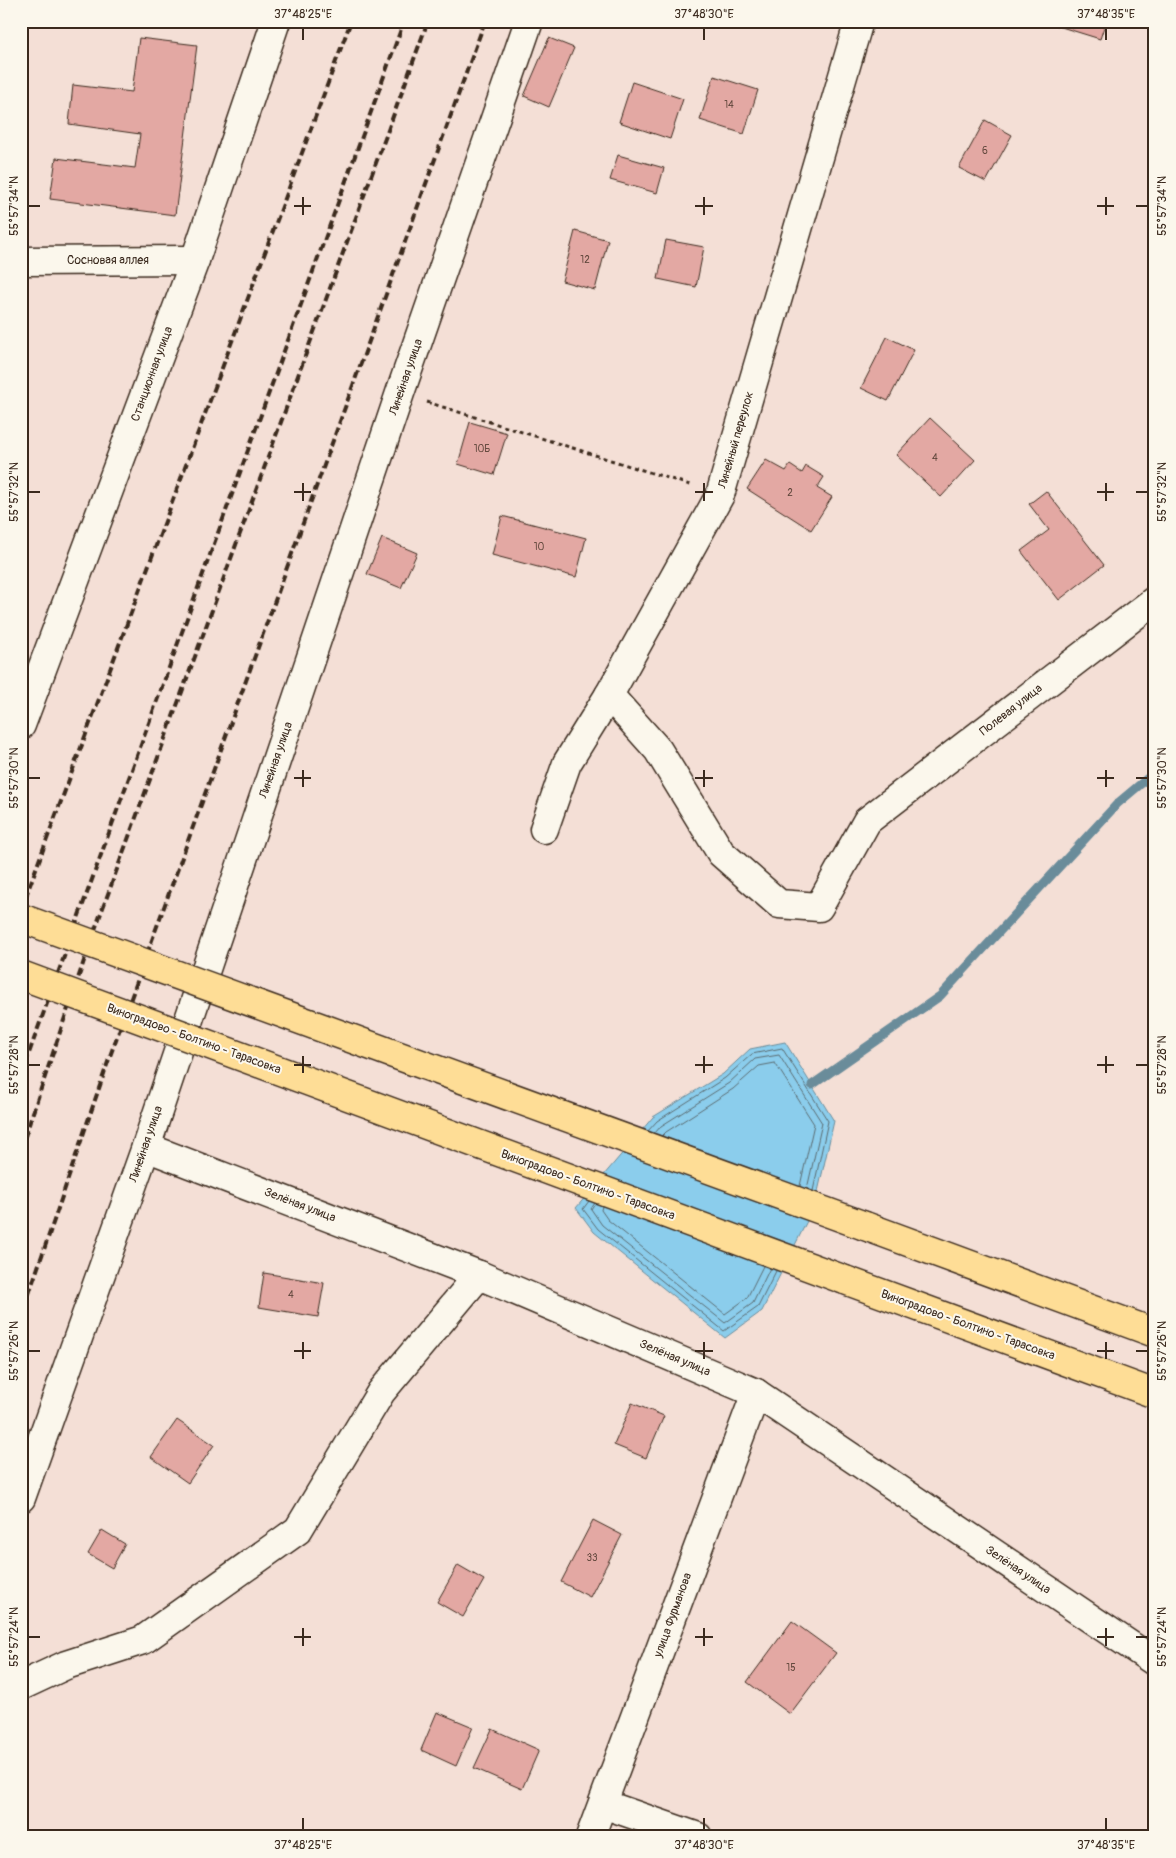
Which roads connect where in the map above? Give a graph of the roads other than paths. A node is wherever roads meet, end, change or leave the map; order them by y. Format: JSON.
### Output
{"nodes":[{"id":1,"x":276,"y":21,"type":"edge"},
{"id":2,"x":529,"y":21,"type":"edge"},
{"id":3,"x":859,"y":21,"type":"edge"},
{"id":4,"x":194,"y":260,"type":"junction"},
{"id":5,"x":21,"y":261,"type":"edge"},
{"id":6,"x":1155,"y":600,"type":"edge"},
{"id":7,"x":609,"y":694,"type":"junction"},
{"id":8,"x":21,"y":725,"type":"edge"},
{"id":9,"x":544,"y":829,"type":"dead end"},
{"id":10,"x":21,"y":918,"type":"edge"},
{"id":11,"x":21,"y":975,"type":"edge"},
{"id":12,"x":146,"y":1147,"type":"junction"},
{"id":13,"x":480,"y":1275,"type":"junction"},
{"id":14,"x":1155,"y":1333,"type":"edge"},
{"id":15,"x":756,"y":1392,"type":"junction"},
{"id":16,"x":1155,"y":1394,"type":"edge"},
{"id":17,"x":21,"y":1498,"type":"edge"},
{"id":18,"x":1155,"y":1662,"type":"edge"},
{"id":19,"x":21,"y":1686,"type":"edge"},
{"id":20,"x":603,"y":1804,"type":"junction"},
{"id":21,"x":590,"y":1837,"type":"edge"},
{"id":22,"x":698,"y":1837,"type":"edge"}],
"edges":[{"from":1,"to":4,"type":"street","name":"Станционная улица"},
{"from":2,"to":12,"type":"street","name":"Линейная улица"},
{"from":3,"to":7,"type":"street","name":"Линейный переулок"},
{"from":4,"to":5,"type":"street","name":"Сосновая аллея"},
{"from":4,"to":8,"type":"street","name":"Станционная улица"},
{"from":6,"to":7,"type":"street","name":"Полевая улица"},
{"from":7,"to":9,"type":"street","name":"Линейный переулок"},
{"from":10,"to":14,"type":"main road","bridge":true},
{"from":11,"to":16,"type":"main road","name":"Виноградово - Болтино - Тарасовка","bridge":true},
{"from":12,"to":13,"type":"street","name":"Зелёная улица"},
{"from":12,"to":17,"type":"street","name":"Линейная улица"},
{"from":13,"to":15,"type":"street","name":"Зелёная улица"},
{"from":13,"to":19,"type":"street"},
{"from":15,"to":18,"type":"street","name":"Зелёная улица"},
{"from":15,"to":20,"type":"street","name":"улица Фурманова"},
{"from":20,"to":21,"type":"street","name":"улица Фурманова"},
{"from":20,"to":22,"type":"street"}]}
